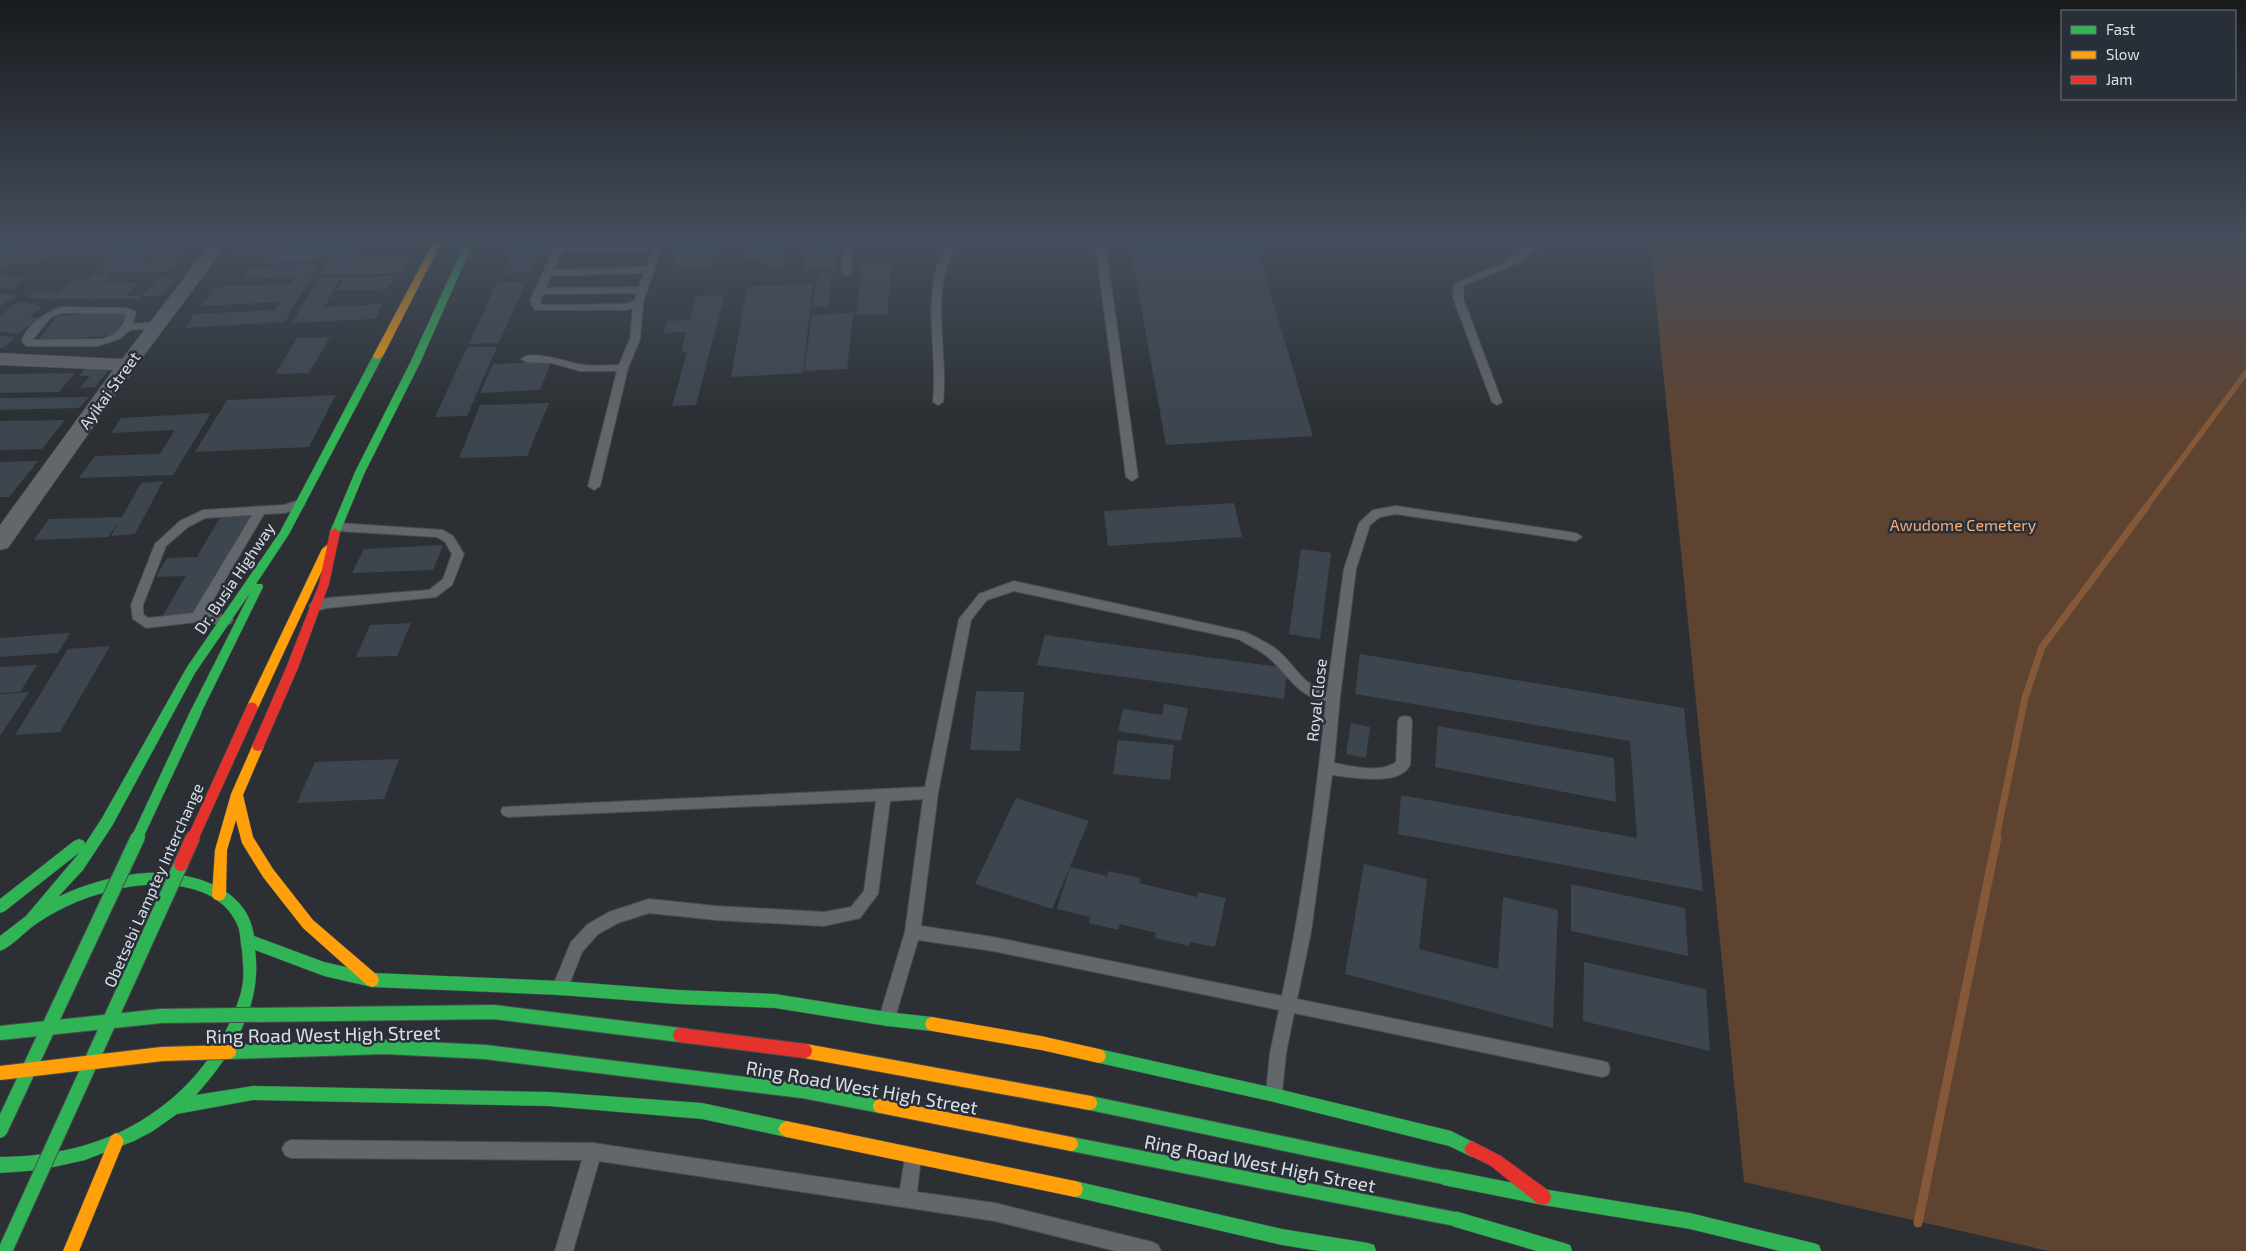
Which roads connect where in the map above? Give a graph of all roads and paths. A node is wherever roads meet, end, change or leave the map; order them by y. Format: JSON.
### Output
{"nodes":[{"id":1,"x":177,"y":299,"type":"edge"},
{"id":2,"x":408,"y":299,"type":"edge"},
{"id":3,"x":444,"y":299,"type":"edge"},
{"id":4,"x":537,"y":299,"type":"edge"},
{"id":5,"x":640,"y":299,"type":"edge"},
{"id":6,"x":938,"y":299,"type":"edge"},
{"id":7,"x":1108,"y":299,"type":"edge"},
{"id":8,"x":1459,"y":299,"type":"edge"},
{"id":9,"x":638,"y":303,"type":"junction"},
{"id":10,"x":158,"y":325,"type":"junction"},
{"id":11,"x":127,"y":327,"type":"junction"},
{"id":12,"x":0,"y":359,"type":"edge"},
{"id":13,"x":526,"y":359,"type":"dead end"},
{"id":14,"x":127,"y":365,"type":"junction"},
{"id":15,"x":623,"y":368,"type":"junction"},
{"id":16,"x":938,"y":402,"type":"dead end"},
{"id":17,"x":1497,"y":402,"type":"dead end"},
{"id":18,"x":1132,"y":478,"type":"dead end"},
{"id":19,"x":594,"y":486,"type":"dead end"},
{"id":20,"x":302,"y":503,"type":"junction"},
{"id":21,"x":261,"y":510,"type":"junction"},
{"id":22,"x":336,"y":530,"type":"junction"},
{"id":23,"x":284,"y":534,"type":"junction"},
{"id":24,"x":1576,"y":537,"type":"dead end"},
{"id":25,"x":0,"y":542,"type":"edge"},
{"id":26,"x":315,"y":606,"type":"junction"},
{"id":27,"x":197,"y":617,"type":"junction"},
{"id":28,"x":227,"y":620,"type":"junction"},
{"id":29,"x":1333,"y":697,"type":"junction"},
{"id":30,"x":1406,"y":721,"type":"dead end"},
{"id":31,"x":1327,"y":768,"type":"junction"},
{"id":32,"x":931,"y":793,"type":"junction"},
{"id":33,"x":237,"y":794,"type":"junction"},
{"id":34,"x":884,"y":794,"type":"junction"},
{"id":35,"x":508,"y":811,"type":"dead end"},
{"id":36,"x":107,"y":822,"type":"junction"},
{"id":37,"x":219,"y":895,"type":"junction"},
{"id":38,"x":0,"y":907,"type":"edge"},
{"id":39,"x":32,"y":917,"type":"junction"},
{"id":40,"x":913,"y":932,"type":"junction"},
{"id":41,"x":247,"y":940,"type":"junction"},
{"id":42,"x":0,"y":945,"type":"edge"},
{"id":43,"x":372,"y":980,"type":"junction"},
{"id":44,"x":560,"y":988,"type":"junction"},
{"id":45,"x":1288,"y":1005,"type":"junction"},
{"id":46,"x":887,"y":1019,"type":"junction"},
{"id":47,"x":0,"y":1033,"type":"edge"},
{"id":48,"x":1602,"y":1070,"type":"dead end"},
{"id":49,"x":0,"y":1073,"type":"edge"},
{"id":50,"x":1274,"y":1095,"type":"junction"},
{"id":51,"x":173,"y":1107,"type":"junction"},
{"id":52,"x":0,"y":1132,"type":"edge"},
{"id":53,"x":116,"y":1141,"type":"junction"},
{"id":54,"x":291,"y":1149,"type":"dead end"},
{"id":55,"x":593,"y":1152,"type":"junction"},
{"id":56,"x":912,"y":1156,"type":"junction"},
{"id":57,"x":0,"y":1165,"type":"edge"},
{"id":58,"x":1543,"y":1197,"type":"junction"},
{"id":59,"x":907,"y":1199,"type":"junction"},
{"id":60,"x":1545,"y":1245,"type":"junction"},
{"id":61,"x":5,"y":1251,"type":"edge"},
{"id":62,"x":71,"y":1251,"type":"edge"},
{"id":63,"x":564,"y":1251,"type":"edge"},
{"id":64,"x":1152,"y":1251,"type":"edge"},
{"id":65,"x":1368,"y":1251,"type":"edge"},
{"id":66,"x":1530,"y":1251,"type":"edge"},
{"id":67,"x":1564,"y":1251,"type":"edge"},
{"id":68,"x":1813,"y":1251,"type":"edge"}],
"edges":[{"from":1,"to":10,"type":"street","name":"Ayikai Street"},
{"from":2,"to":20,"type":"main road","name":"Dr. Busia Highway"},
{"from":3,"to":22,"type":"main road"},
{"from":4,"to":9,"type":"lane"},
{"from":5,"to":9,"type":"lane"},
{"from":6,"to":16,"type":"lane"},
{"from":7,"to":18,"type":"lane"},
{"from":8,"to":17,"type":"lane"},
{"from":9,"to":15,"type":"lane"},
{"from":10,"to":11,"type":"lane"},
{"from":10,"to":14,"type":"street","name":"Ayikai Street"},
{"from":11,"to":11,"type":"lane"},
{"from":12,"to":14,"type":"street"},
{"from":13,"to":15,"type":"lane"},
{"from":14,"to":25,"type":"street","name":"Ayikai Street"},
{"from":15,"to":19,"type":"lane"},
{"from":20,"to":21,"type":"lane"},
{"from":20,"to":23,"type":"main road","name":"Dr. Busia Highway"},
{"from":21,"to":27,"type":"lane"},
{"from":21,"to":27,"type":"lane"},
{"from":22,"to":26,"type":"main road"},
{"from":22,"to":26,"type":"lane"},
{"from":22,"to":61,"type":"main road","name":"Obetsebi Lamptey Interchange","bridge":true},
{"from":23,"to":28,"type":"main road","name":"Dr. Busia Highway"},
{"from":23,"to":52,"type":"main road","name":"Obetsebi Lamptey Interchange","bridge":true},
{"from":24,"to":29,"type":"lane","name":"Royal Close"},
{"from":26,"to":33,"type":"main road"},
{"from":27,"to":28,"type":"lane"},
{"from":28,"to":36,"type":"main road","name":"Dr. Busia Highway"},
{"from":29,"to":31,"type":"lane","name":"Royal Close"},
{"from":29,"to":32,"type":"lane"},
{"from":30,"to":31,"type":"lane"},
{"from":31,"to":45,"type":"lane","name":"Royal Close"},
{"from":32,"to":34,"type":"lane"},
{"from":32,"to":40,"type":"lane"},
{"from":33,"to":37,"type":"main road"},
{"from":33,"to":43,"type":"main road"},
{"from":34,"to":35,"type":"lane"},
{"from":34,"to":44,"type":"lane"},
{"from":36,"to":38,"type":"main road"},
{"from":36,"to":39,"type":"main road","name":"Dr. Busia Highway"},
{"from":37,"to":39,"type":"main road"},
{"from":37,"to":41,"type":"main road"},
{"from":39,"to":42,"type":"main road"},
{"from":40,"to":45,"type":"lane"},
{"from":40,"to":46,"type":"lane"},
{"from":41,"to":43,"type":"main road","name":"Ring Road West High Street"},
{"from":41,"to":51,"type":"main road"},
{"from":43,"to":44,"type":"main road","name":"Ring Road West High Street"},
{"from":44,"to":46,"type":"main road","name":"Ring Road West High Street"},
{"from":45,"to":48,"type":"lane"},
{"from":45,"to":50,"type":"lane","name":"Royal Close"},
{"from":46,"to":50,"type":"main road","name":"Ring Road West High Street"},
{"from":47,"to":58,"type":"main road","name":"Ring Road West High Street","bridge":true},
{"from":49,"to":60,"type":"main road","name":"Ring Road West High Street","bridge":true},
{"from":50,"to":58,"type":"main road","name":"Ring Road West High Street"},
{"from":51,"to":53,"type":"main road"},
{"from":51,"to":56,"type":"main road"},
{"from":53,"to":57,"type":"main road"},
{"from":53,"to":62,"type":"main road"},
{"from":54,"to":55,"type":"lane"},
{"from":55,"to":59,"type":"lane"},
{"from":55,"to":63,"type":"lane"},
{"from":56,"to":59,"type":"lane"},
{"from":56,"to":65,"type":"main road"},
{"from":58,"to":68,"type":"main road","name":"Ring Road West High Street"},
{"from":59,"to":64,"type":"lane"},
{"from":60,"to":66,"type":"main road"},
{"from":60,"to":67,"type":"main road","name":"Ring Road West High Street"}]}
